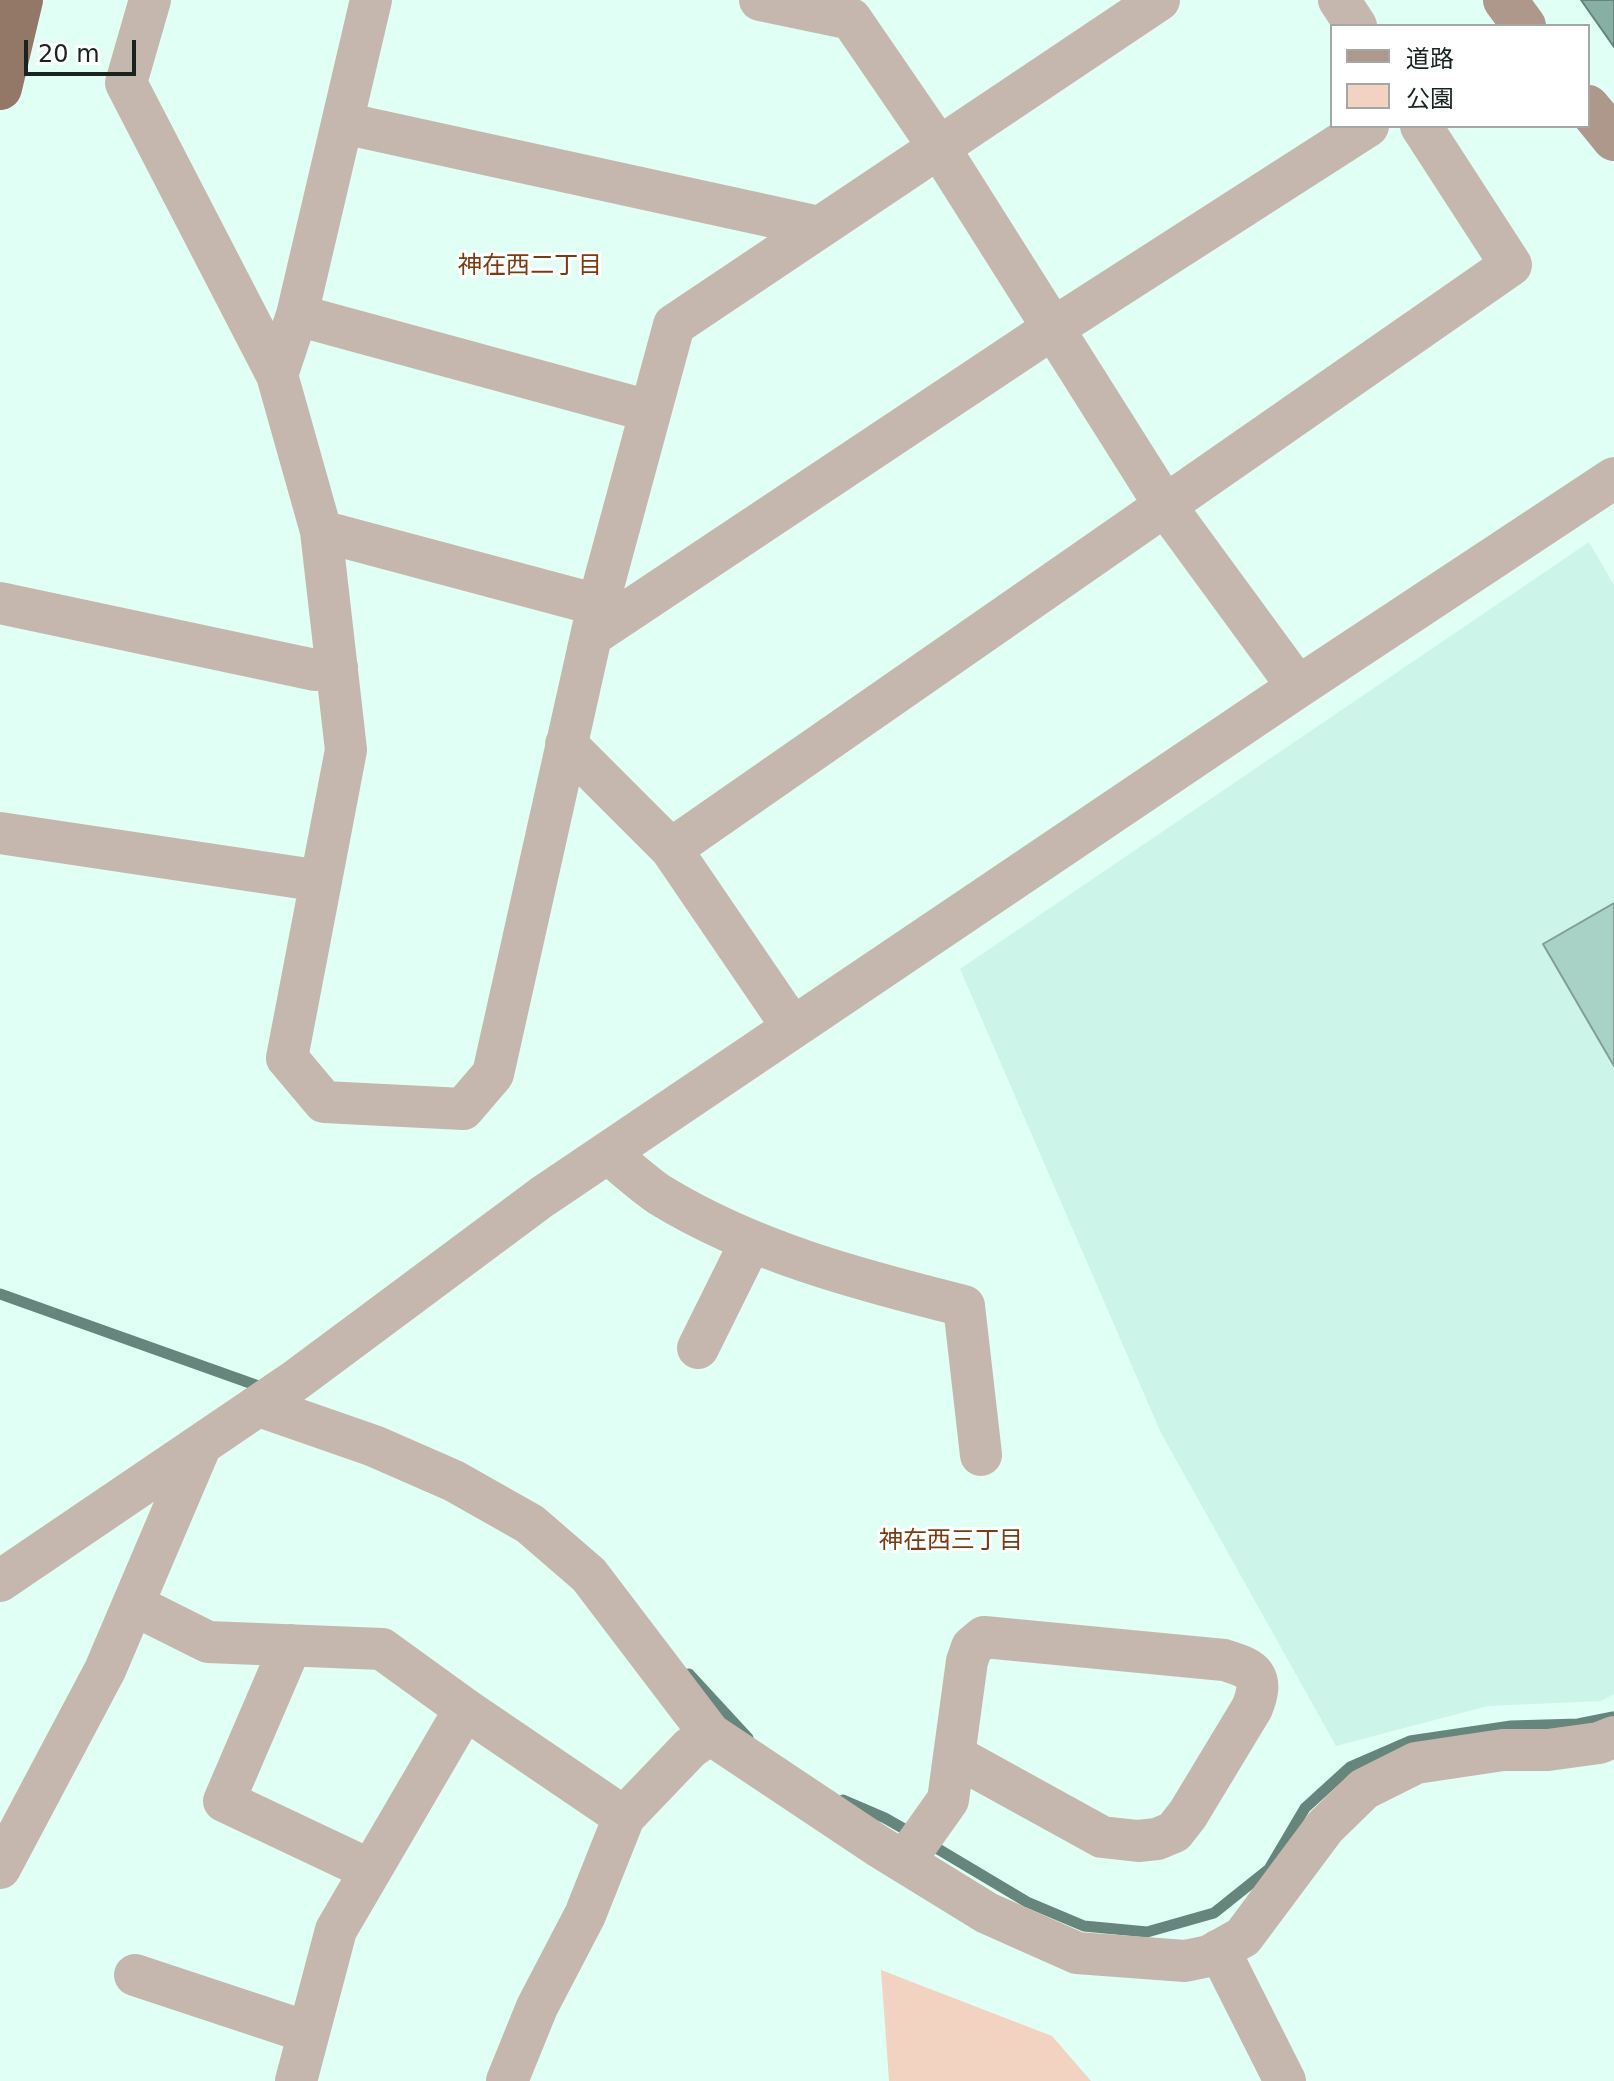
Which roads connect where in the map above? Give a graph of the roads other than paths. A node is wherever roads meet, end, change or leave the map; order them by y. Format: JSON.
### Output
{"nodes":[{"id":1,"x":21,"y":0,"type":"edge"},
{"id":2,"x":150,"y":0,"type":"edge"},
{"id":3,"x":371,"y":0,"type":"edge"},
{"id":4,"x":760,"y":0,"type":"edge"},
{"id":5,"x":1159,"y":0,"type":"edge"},
{"id":6,"x":1339,"y":0,"type":"edge"},
{"id":7,"x":1505,"y":0,"type":"edge"},
{"id":8,"x":845,"y":9,"type":"edge"},
{"id":9,"x":1355,"y":24,"type":"edge"},
{"id":10,"x":1523,"y":24,"type":"edge"},
{"id":11,"x":0,"y":88,"type":"edge"},
{"id":12,"x":1590,"y":109,"type":"edge"},
{"id":13,"x":343,"y":123,"type":"junction"},
{"id":14,"x":1365,"y":128,"type":"edge"},
{"id":15,"x":1422,"y":128,"type":"edge"},
{"id":16,"x":1614,"y":139,"type":"edge"},
{"id":17,"x":938,"y":146,"type":"junction"},
{"id":18,"x":819,"y":227,"type":"junction"},
{"id":19,"x":297,"y":315,"type":"junction"},
{"id":20,"x":1055,"y":327,"type":"junction"},
{"id":21,"x":277,"y":375,"type":"junction"},
{"id":22,"x":649,"y":411,"type":"junction"},
{"id":23,"x":1614,"y":478,"type":"edge"},
{"id":24,"x":1164,"y":504,"type":"junction"},
{"id":25,"x":321,"y":531,"type":"junction"},
{"id":26,"x":0,"y":603,"type":"edge"},
{"id":27,"x":595,"y":621,"type":"junction"},
{"id":28,"x":337,"y":667,"type":"junction"},
{"id":29,"x":1298,"y":687,"type":"junction"},
{"id":30,"x":566,"y":744,"type":"junction"},
{"id":31,"x":0,"y":833,"type":"edge"},
{"id":32,"x":671,"y":849,"type":"junction"},
{"id":33,"x":321,"y":881,"type":"junction"},
{"id":34,"x":793,"y":1028,"type":"junction"},
{"id":35,"x":608,"y":1153,"type":"junction"},
{"id":36,"x":751,"y":1241,"type":"junction"},
{"id":37,"x":698,"y":1348,"type":"dead end"},
{"id":38,"x":259,"y":1406,"type":"junction"},
{"id":39,"x":200,"y":1447,"type":"junction"},
{"id":40,"x":981,"y":1455,"type":"dead end"},
{"id":41,"x":0,"y":1581,"type":"edge"},
{"id":42,"x":134,"y":1605,"type":"junction"},
{"id":43,"x":291,"y":1645,"type":"junction"},
{"id":44,"x":465,"y":1709,"type":"junction"},
{"id":45,"x":710,"y":1734,"type":"junction"},
{"id":46,"x":1614,"y":1737,"type":"edge"},
{"id":47,"x":955,"y":1756,"type":"junction"},
{"id":48,"x":624,"y":1817,"type":"junction"},
{"id":49,"x":913,"y":1849,"type":"junction"},
{"id":50,"x":0,"y":1868,"type":"edge"},
{"id":51,"x":370,"y":1870,"type":"junction"},
{"id":52,"x":1219,"y":1950,"type":"junction"},
{"id":53,"x":135,"y":1975,"type":"dead end"},
{"id":54,"x":307,"y":2032,"type":"junction"},
{"id":55,"x":296,"y":2081,"type":"edge"},
{"id":56,"x":507,"y":2081,"type":"edge"},
{"id":57,"x":1285,"y":2081,"type":"edge"}],
"edges":[{"from":1,"to":11,"type":"highway"},
{"from":2,"to":21,"type":"street"},
{"from":3,"to":13,"type":"street"},
{"from":4,"to":8,"type":"street"},
{"from":5,"to":17,"type":"street"},
{"from":6,"to":9,"type":"street"},
{"from":7,"to":10,"type":"main road"},
{"from":8,"to":17,"type":"street"},
{"from":12,"to":16,"type":"main road"},
{"from":13,"to":18,"type":"street"},
{"from":13,"to":19,"type":"street"},
{"from":14,"to":20,"type":"street"},
{"from":15,"to":24,"type":"street"},
{"from":17,"to":18,"type":"street"},
{"from":17,"to":20,"type":"street"},
{"from":18,"to":22,"type":"street"},
{"from":19,"to":21,"type":"street"},
{"from":19,"to":22,"type":"street"},
{"from":20,"to":24,"type":"street"},
{"from":20,"to":27,"type":"street"},
{"from":21,"to":25,"type":"street"},
{"from":22,"to":27,"type":"street"},
{"from":23,"to":29,"type":"street"},
{"from":24,"to":29,"type":"street"},
{"from":24,"to":32,"type":"street"},
{"from":25,"to":27,"type":"street"},
{"from":25,"to":28,"type":"street"},
{"from":26,"to":28,"type":"street"},
{"from":27,"to":30,"type":"street"},
{"from":28,"to":33,"type":"street"},
{"from":29,"to":34,"type":"street"},
{"from":30,"to":32,"type":"street"},
{"from":30,"to":33,"type":"street"},
{"from":31,"to":33,"type":"street"},
{"from":32,"to":34,"type":"street"},
{"from":34,"to":35,"type":"street"},
{"from":35,"to":36,"type":"street"},
{"from":35,"to":38,"type":"street"},
{"from":36,"to":37,"type":"street"},
{"from":36,"to":40,"type":"street"},
{"from":38,"to":39,"type":"street"},
{"from":38,"to":45,"type":"street"},
{"from":39,"to":41,"type":"street"},
{"from":39,"to":42,"type":"street"},
{"from":42,"to":43,"type":"street"},
{"from":42,"to":50,"type":"street"},
{"from":43,"to":44,"type":"street"},
{"from":43,"to":51,"type":"street"},
{"from":44,"to":48,"type":"street"},
{"from":44,"to":51,"type":"street"},
{"from":45,"to":48,"type":"street"},
{"from":45,"to":49,"type":"street"},
{"from":46,"to":52,"type":"street"},
{"from":47,"to":47,"type":"street"},
{"from":47,"to":49,"type":"street"},
{"from":48,"to":56,"type":"street"},
{"from":49,"to":52,"type":"street"},
{"from":51,"to":54,"type":"street"},
{"from":52,"to":57,"type":"street"},
{"from":53,"to":54,"type":"street"},
{"from":54,"to":55,"type":"street"}]}
